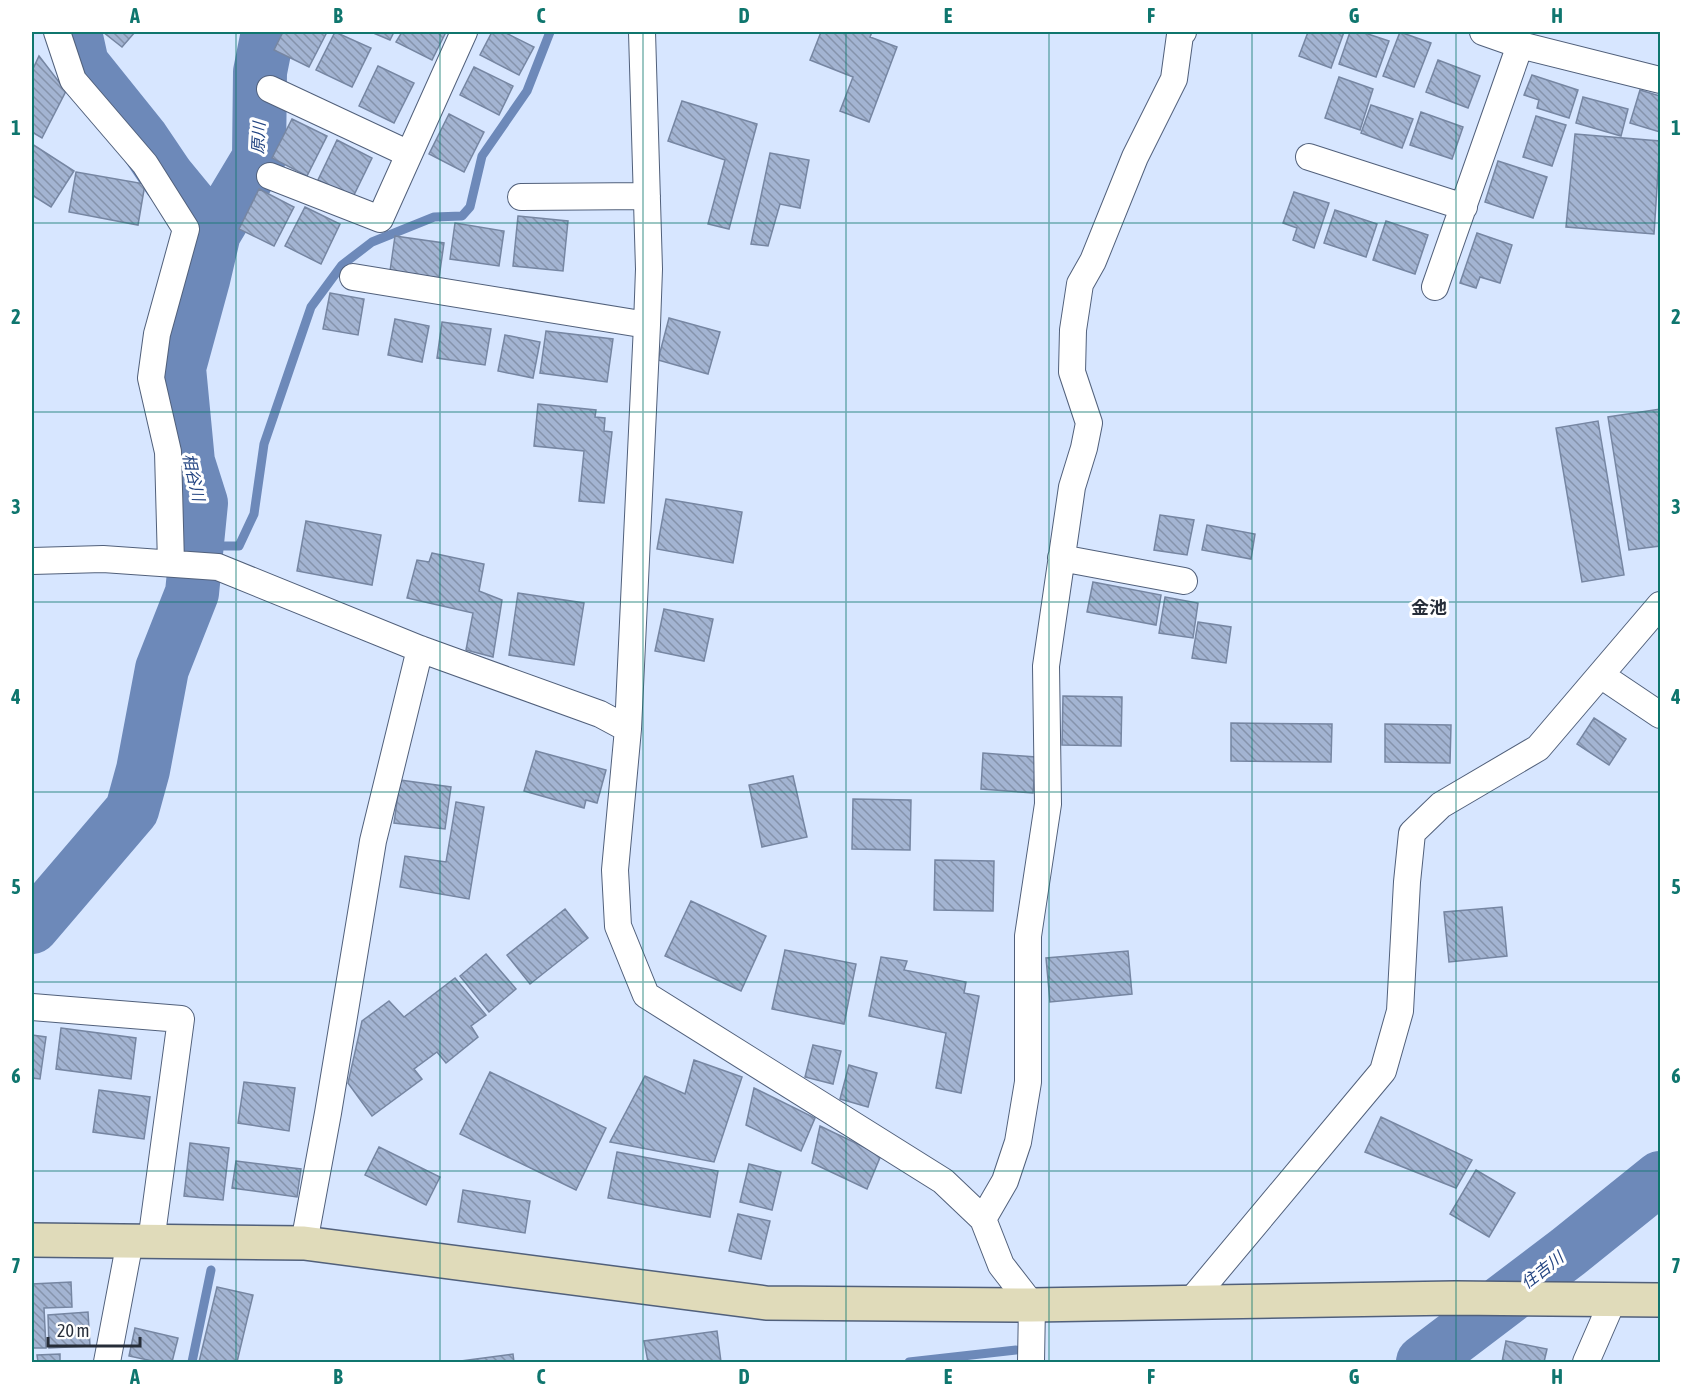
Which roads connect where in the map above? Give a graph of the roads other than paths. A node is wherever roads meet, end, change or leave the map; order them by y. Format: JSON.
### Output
{"nodes":[{"id":1,"x":57,"y":32,"type":"edge"},
{"id":2,"x":464,"y":32,"type":"edge"},
{"id":3,"x":642,"y":32,"type":"edge"},
{"id":4,"x":1183,"y":32,"type":"edge"},
{"id":5,"x":1483,"y":32,"type":"edge"},
{"id":6,"x":1520,"y":45,"type":"junction"},
{"id":7,"x":1660,"y":80,"type":"edge"},
{"id":8,"x":270,"y":89,"type":"dead end"},
{"id":9,"x":409,"y":154,"type":"junction"},
{"id":10,"x":1309,"y":157,"type":"dead end"},
{"id":11,"x":270,"y":176,"type":"dead end"},
{"id":12,"x":646,"y":196,"type":"junction"},
{"id":13,"x":521,"y":197,"type":"dead end"},
{"id":14,"x":1464,"y":207,"type":"junction"},
{"id":15,"x":353,"y":278,"type":"dead end"},
{"id":16,"x":1435,"y":287,"type":"dead end"},
{"id":17,"x":647,"y":325,"type":"junction"},
{"id":18,"x":1061,"y":558,"type":"junction"},
{"id":19,"x":32,"y":561,"type":"edge"},
{"id":20,"x":171,"y":563,"type":"junction"},
{"id":21,"x":1184,"y":580,"type":"dead end"},
{"id":22,"x":1660,"y":605,"type":"edge"},
{"id":23,"x":420,"y":650,"type":"junction"},
{"id":24,"x":1602,"y":676,"type":"junction"},
{"id":25,"x":1660,"y":715,"type":"edge"},
{"id":26,"x":628,"y":729,"type":"junction"},
{"id":27,"x":32,"y":1007,"type":"edge"},
{"id":28,"x":983,"y":1220,"type":"junction"},
{"id":29,"x":32,"y":1240,"type":"edge"},
{"id":30,"x":140,"y":1241,"type":"junction"},
{"id":31,"x":304,"y":1243,"type":"junction"},
{"id":32,"x":1613,"y":1300,"type":"junction"},
{"id":33,"x":1660,"y":1300,"type":"edge"},
{"id":34,"x":1190,"y":1302,"type":"junction"},
{"id":35,"x":1032,"y":1305,"type":"junction"},
{"id":36,"x":107,"y":1362,"type":"edge"},
{"id":37,"x":1031,"y":1362,"type":"edge"},
{"id":38,"x":1586,"y":1362,"type":"edge"}],
"edges":[{"from":1,"to":20,"type":"street"},
{"from":2,"to":9,"type":"street"},
{"from":3,"to":12,"type":"street"},
{"from":4,"to":18,"type":"street"},
{"from":5,"to":6,"type":"street"},
{"from":6,"to":7,"type":"street"},
{"from":6,"to":14,"type":"street"},
{"from":8,"to":9,"type":"street"},
{"from":9,"to":11,"type":"street"},
{"from":10,"to":14,"type":"street"},
{"from":12,"to":13,"type":"street"},
{"from":12,"to":17,"type":"street"},
{"from":14,"to":16,"type":"street"},
{"from":15,"to":17,"type":"street"},
{"from":17,"to":26,"type":"street"},
{"from":18,"to":21,"type":"street"},
{"from":18,"to":28,"type":"street"},
{"from":19,"to":20,"type":"street"},
{"from":20,"to":23,"type":"street"},
{"from":22,"to":24,"type":"street"},
{"from":23,"to":26,"type":"street"},
{"from":23,"to":31,"type":"street"},
{"from":24,"to":25,"type":"street"},
{"from":24,"to":34,"type":"street"},
{"from":26,"to":28,"type":"street"},
{"from":27,"to":30,"type":"street"},
{"from":28,"to":35,"type":"street"},
{"from":29,"to":30,"type":"street"},
{"from":30,"to":31,"type":"street"},
{"from":30,"to":36,"type":"street"},
{"from":31,"to":35,"type":"street"},
{"from":32,"to":33,"type":"street"},
{"from":32,"to":34,"type":"street"},
{"from":32,"to":38,"type":"street"},
{"from":34,"to":35,"type":"street"},
{"from":35,"to":37,"type":"street"}]}
